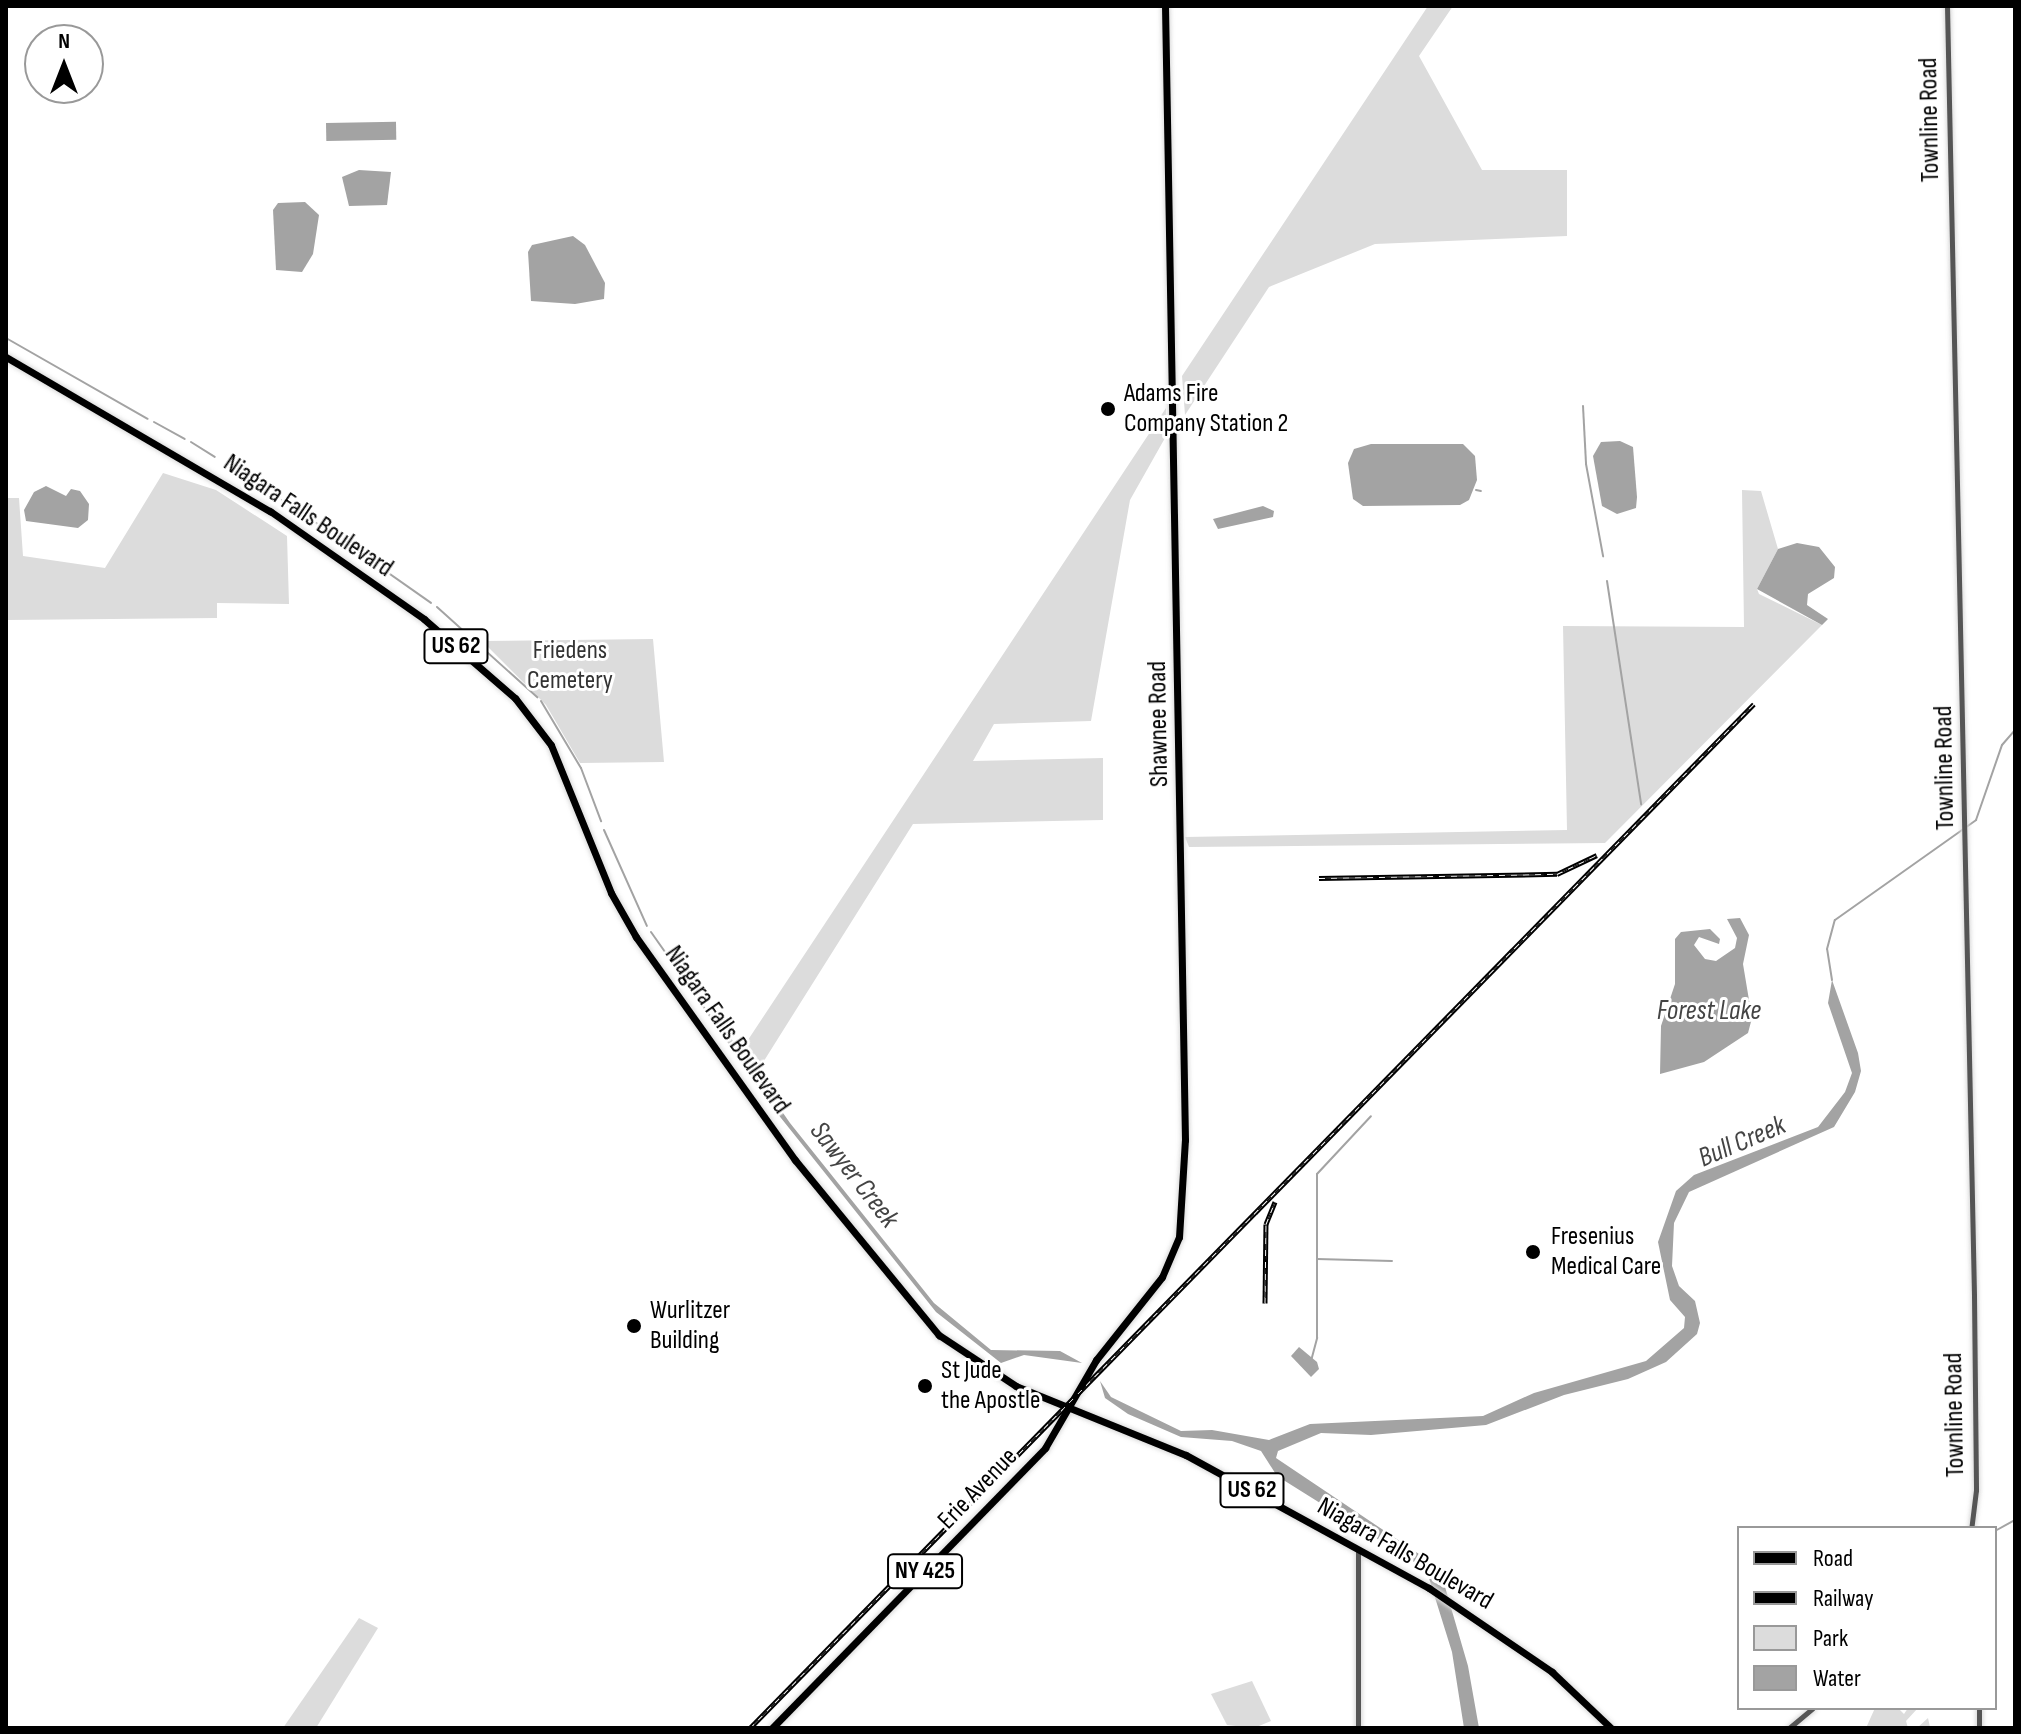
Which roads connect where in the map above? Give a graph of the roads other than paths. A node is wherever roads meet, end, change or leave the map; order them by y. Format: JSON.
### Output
{"nodes":[{"id":1,"x":1165,"y":6,"type":"edge"},
{"id":2,"x":1947,"y":6,"type":"edge"},
{"id":3,"x":6,"y":357,"type":"edge"},
{"id":4,"x":1069,"y":1407,"type":"junction"},
{"id":5,"x":1971,"y":1526,"type":"edge"},
{"id":6,"x":1358,"y":1548,"type":"junction"},
{"id":7,"x":1811,"y":1710,"type":"edge"},
{"id":8,"x":772,"y":1728,"type":"edge"},
{"id":9,"x":1358,"y":1728,"type":"edge"},
{"id":10,"x":1611,"y":1728,"type":"edge"},
{"id":11,"x":1789,"y":1728,"type":"edge"}],
"edges":[{"from":1,"to":4,"type":"main road","name":"Shawnee Road","number":"NY 425"},
{"from":2,"to":5,"type":"street","name":"Townline Road"},
{"from":3,"to":4,"type":"main road","name":"Niagara Falls Boulevard","number":"US 62"},
{"from":4,"to":6,"type":"main road","name":"Niagara Falls Boulevard","number":"US 62"},
{"from":4,"to":8,"type":"main road","name":"Erie Avenue","number":"NY 425"},
{"from":6,"to":9,"type":"street"},
{"from":6,"to":10,"type":"main road","name":"Niagara Falls Boulevard","number":"US 62"},
{"from":7,"to":11,"type":"street"}]}
